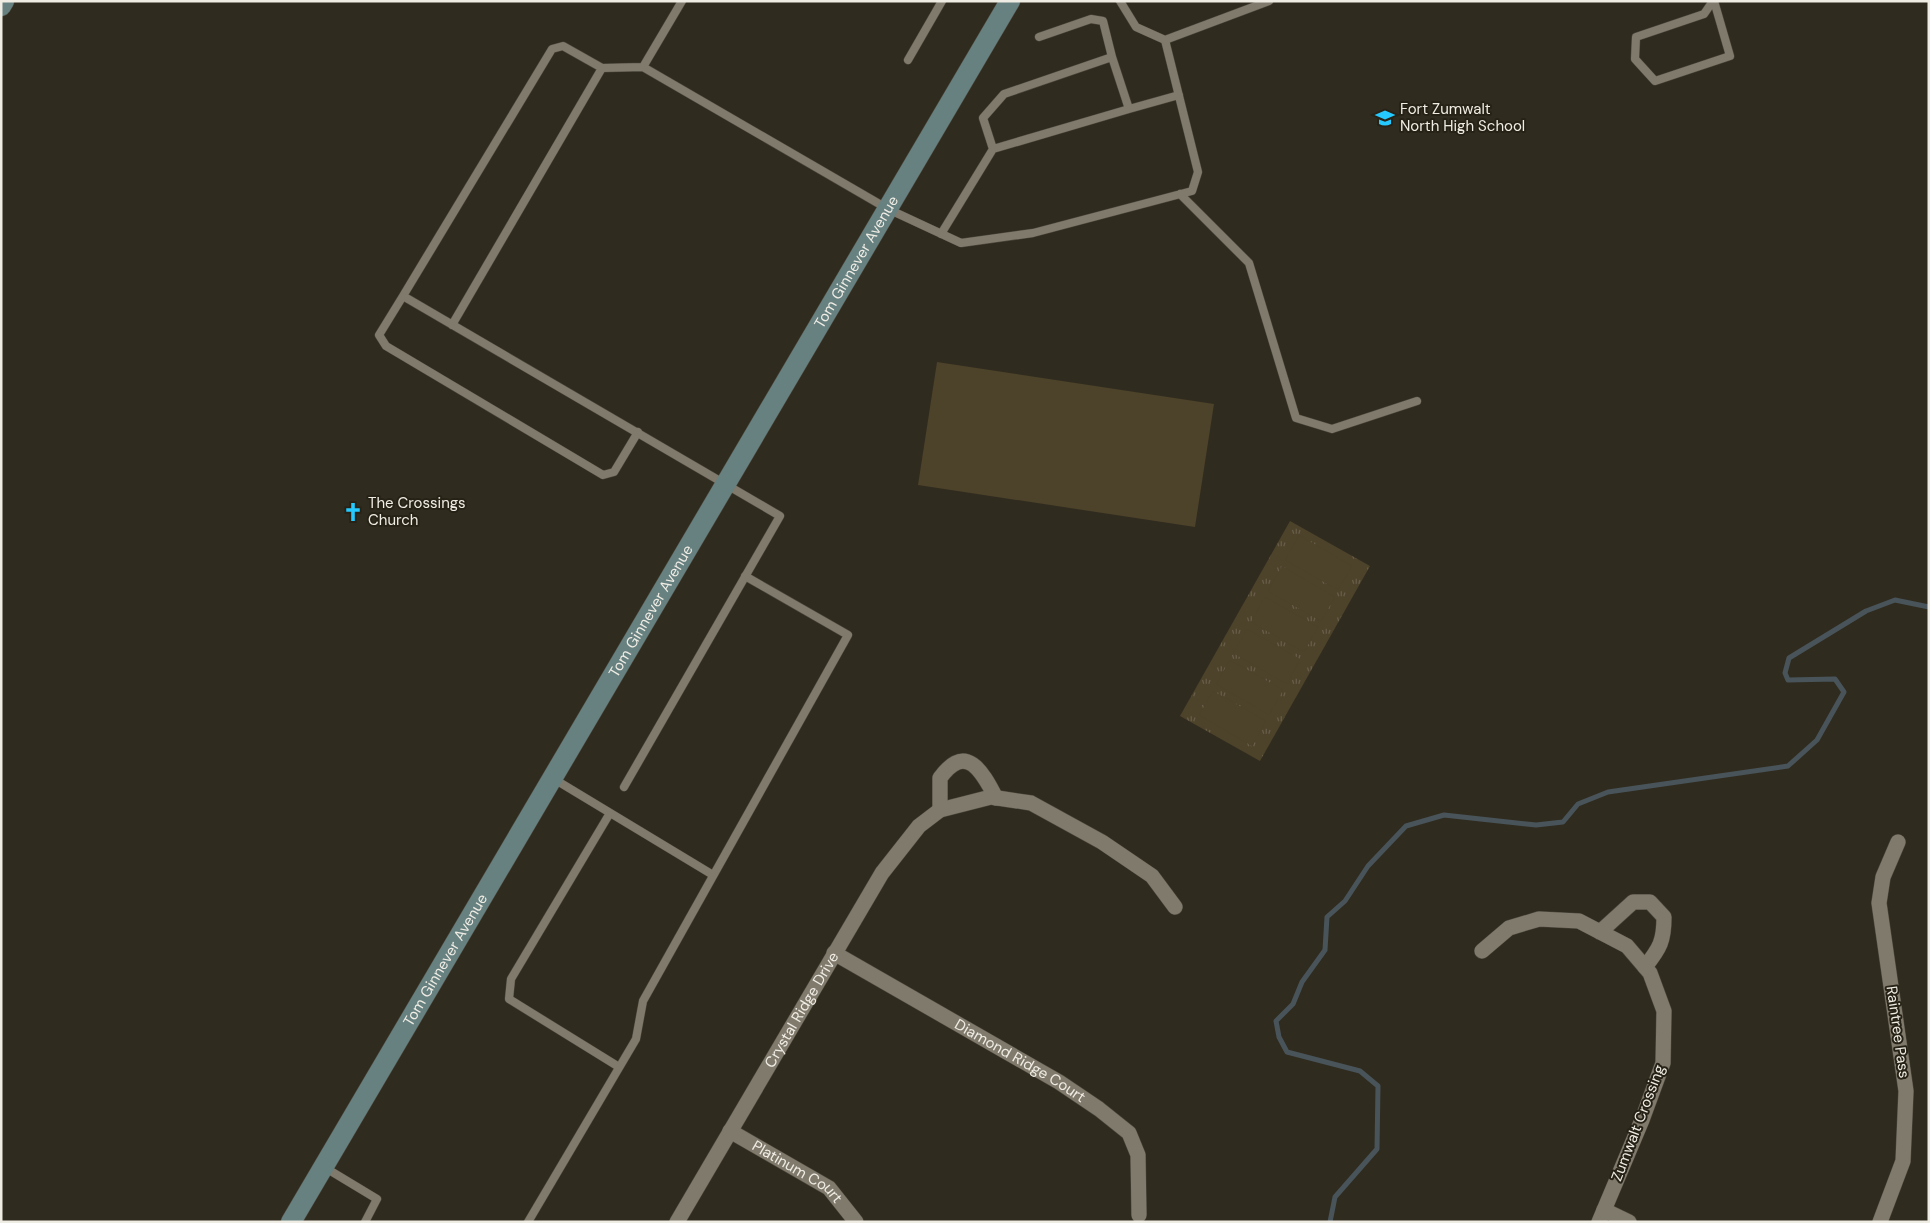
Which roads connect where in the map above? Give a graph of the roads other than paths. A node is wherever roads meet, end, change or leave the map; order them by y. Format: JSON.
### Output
{"nodes":[{"id":1,"x":4,"y":1,"type":"edge"},
{"id":2,"x":682,"y":1,"type":"edge"},
{"id":3,"x":942,"y":1,"type":"edge"},
{"id":4,"x":1010,"y":1,"type":"edge"},
{"id":5,"x":1120,"y":1,"type":"edge"},
{"id":6,"x":1269,"y":1,"type":"edge"},
{"id":7,"x":1714,"y":1,"type":"edge"},
{"id":8,"x":1,"y":6,"type":"edge"},
{"id":9,"x":1039,"y":37,"type":"dead end"},
{"id":10,"x":1165,"y":40,"type":"junction"},
{"id":11,"x":1112,"y":57,"type":"junction"},
{"id":12,"x":908,"y":60,"type":"dead end"},
{"id":13,"x":643,"y":67,"type":"junction"},
{"id":14,"x":602,"y":68,"type":"junction"},
{"id":15,"x":1179,"y":95,"type":"junction"},
{"id":16,"x":1129,"y":109,"type":"junction"},
{"id":17,"x":993,"y":148,"type":"junction"},
{"id":18,"x":1180,"y":194,"type":"junction"},
{"id":19,"x":888,"y":209,"type":"junction"},
{"id":20,"x":941,"y":234,"type":"junction"},
{"id":21,"x":403,"y":296,"type":"junction"},
{"id":22,"x":452,"y":325,"type":"junction"},
{"id":23,"x":1417,"y":401,"type":"dead end"},
{"id":24,"x":638,"y":432,"type":"junction"},
{"id":25,"x":726,"y":483,"type":"junction"},
{"id":26,"x":745,"y":576,"type":"junction"},
{"id":27,"x":552,"y":778,"type":"junction"},
{"id":28,"x":624,"y":786,"type":"dead end"},
{"id":29,"x":996,"y":798,"type":"junction"},
{"id":30,"x":940,"y":810,"type":"junction"},
{"id":31,"x":610,"y":813,"type":"junction"},
{"id":32,"x":1898,"y":842,"type":"dead end"},
{"id":33,"x":713,"y":875,"type":"junction"},
{"id":34,"x":1175,"y":907,"type":"dead end"},
{"id":35,"x":1600,"y":932,"type":"junction"},
{"id":36,"x":1482,"y":951,"type":"dead end"},
{"id":37,"x":834,"y":954,"type":"junction"},
{"id":38,"x":1645,"y":966,"type":"junction"},
{"id":39,"x":620,"y":1067,"type":"junction"},
{"id":40,"x":730,"y":1131,"type":"junction"},
{"id":41,"x":323,"y":1167,"type":"junction"},
{"id":42,"x":1139,"y":1215,"type":"dead end"},
{"id":43,"x":1601,"y":1216,"type":"edge"},
{"id":44,"x":291,"y":1222,"type":"edge"},
{"id":45,"x":364,"y":1222,"type":"edge"},
{"id":46,"x":528,"y":1222,"type":"edge"},
{"id":47,"x":677,"y":1222,"type":"edge"},
{"id":48,"x":856,"y":1222,"type":"edge"},
{"id":49,"x":1629,"y":1222,"type":"edge"},
{"id":50,"x":1880,"y":1222,"type":"edge"}],
"edges":[{"from":1,"to":8,"type":"main road"},
{"from":2,"to":13,"type":"lane"},
{"from":3,"to":12,"type":"lane"},
{"from":4,"to":19,"type":"main road","name":"Tom Ginnever Avenue"},
{"from":5,"to":10,"type":"lane"},
{"from":6,"to":10,"type":"lane"},
{"from":7,"to":7,"type":"lane"},
{"from":9,"to":11,"type":"lane"},
{"from":10,"to":15,"type":"lane"},
{"from":11,"to":16,"type":"lane"},
{"from":11,"to":17,"type":"lane"},
{"from":13,"to":14,"type":"lane"},
{"from":13,"to":19,"type":"lane"},
{"from":14,"to":21,"type":"lane"},
{"from":14,"to":22,"type":"lane"},
{"from":15,"to":16,"type":"lane"},
{"from":15,"to":18,"type":"lane"},
{"from":16,"to":17,"type":"lane"},
{"from":17,"to":20,"type":"lane"},
{"from":18,"to":20,"type":"lane"},
{"from":18,"to":23,"type":"lane"},
{"from":19,"to":20,"type":"lane"},
{"from":19,"to":25,"type":"main road","name":"Tom Ginnever Avenue"},
{"from":21,"to":22,"type":"lane"},
{"from":21,"to":24,"type":"lane"},
{"from":22,"to":24,"type":"lane"},
{"from":24,"to":25,"type":"lane"},
{"from":25,"to":26,"type":"lane"},
{"from":25,"to":27,"type":"main road","name":"Tom Ginnever Avenue"},
{"from":26,"to":28,"type":"lane"},
{"from":26,"to":33,"type":"lane"},
{"from":27,"to":31,"type":"lane"},
{"from":27,"to":41,"type":"main road","name":"Tom Ginnever Avenue"},
{"from":29,"to":30,"type":"street","name":"Crystal Ridge Drive"},
{"from":29,"to":30,"type":"street"},
{"from":29,"to":34,"type":"street","name":"Crystal Ridge Drive"},
{"from":30,"to":37,"type":"street","name":"Crystal Ridge Drive"},
{"from":31,"to":33,"type":"lane"},
{"from":31,"to":39,"type":"lane"},
{"from":32,"to":50,"type":"street","name":"Raintree Pass"},
{"from":33,"to":39,"type":"lane"},
{"from":35,"to":36,"type":"street","name":"Zumwalt Crossing"},
{"from":35,"to":38,"type":"street","name":"Zumwalt Crossing"},
{"from":35,"to":38,"type":"street"},
{"from":37,"to":40,"type":"street","name":"Crystal Ridge Drive"},
{"from":37,"to":42,"type":"street","name":"Diamond Ridge Court"},
{"from":38,"to":43,"type":"street","name":"Zumwalt Crossing"},
{"from":39,"to":46,"type":"lane"},
{"from":40,"to":47,"type":"street","name":"Crystal Ridge Drive"},
{"from":40,"to":48,"type":"street","name":"Platinum Court"},
{"from":41,"to":44,"type":"main road","name":"Tom Ginnever Avenue"},
{"from":41,"to":45,"type":"lane"},
{"from":43,"to":49,"type":"street"}]}
